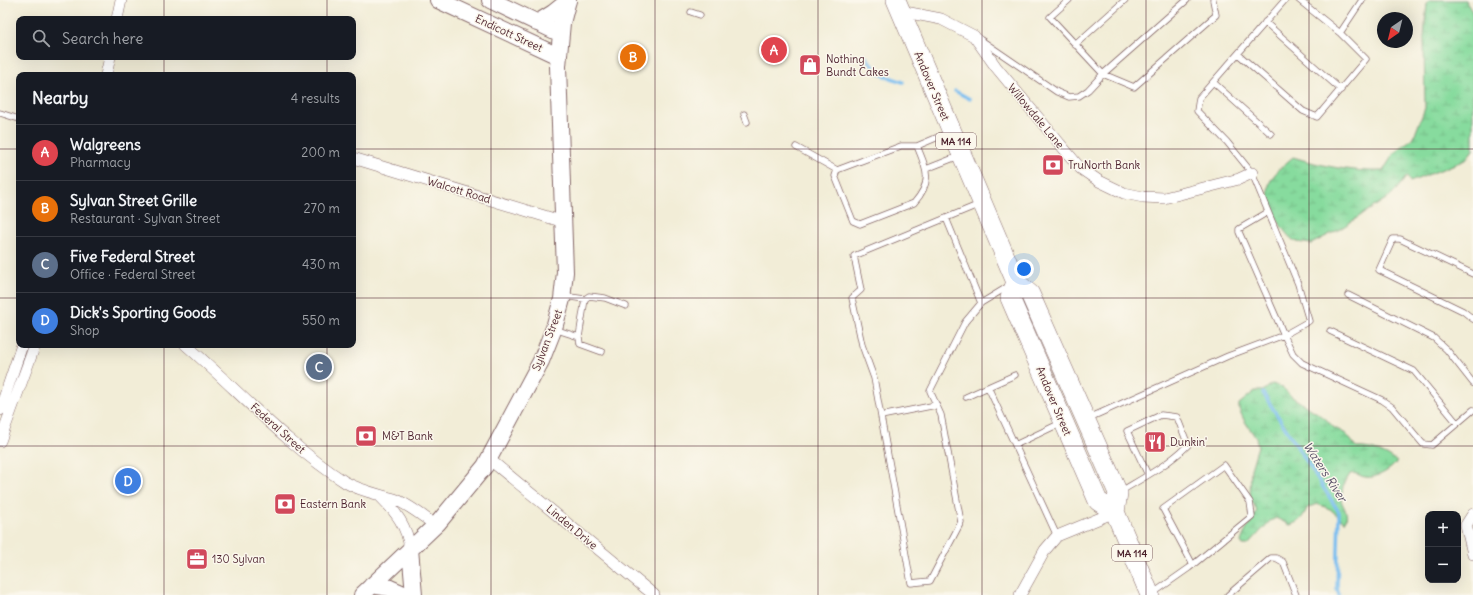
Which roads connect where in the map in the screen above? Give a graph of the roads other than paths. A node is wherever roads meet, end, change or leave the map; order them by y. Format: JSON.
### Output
{"nodes":[{"id":1,"x":121,"y":0,"type":"edge"},
{"id":2,"x":490,"y":0,"type":"edge"},
{"id":3,"x":568,"y":0,"type":"edge"},
{"id":4,"x":1069,"y":0,"type":"edge"},
{"id":5,"x":1125,"y":0,"type":"edge"},
{"id":6,"x":1187,"y":0,"type":"edge"},
{"id":7,"x":1213,"y":0,"type":"edge"},
{"id":8,"x":1285,"y":0,"type":"edge"},
{"id":9,"x":1299,"y":0,"type":"edge"},
{"id":10,"x":1362,"y":0,"type":"edge"},
{"id":11,"x":444,"y":1,"type":"edge"},
{"id":12,"x":898,"y":6,"type":"edge"},
{"id":13,"x":691,"y":12,"type":"dead end"},
{"id":14,"x":700,"y":15,"type":"dead end"},
{"id":15,"x":118,"y":16,"type":"edge"},
{"id":16,"x":1265,"y":22,"type":"junction"},
{"id":17,"x":537,"y":23,"type":"junction"},
{"id":18,"x":1340,"y":33,"type":"junction"},
{"id":19,"x":561,"y":34,"type":"junction"},
{"id":20,"x":974,"y":36,"type":"junction"},
{"id":21,"x":1075,"y":45,"type":"junction"},
{"id":22,"x":1238,"y":54,"type":"junction"},
{"id":23,"x":558,"y":56,"type":"junction"},
{"id":24,"x":109,"y":60,"type":"edge"},
{"id":25,"x":107,"y":72,"type":"edge"},
{"id":26,"x":1103,"y":74,"type":"junction"},
{"id":27,"x":1213,"y":82,"type":"junction"},
{"id":28,"x":1341,"y":90,"type":"junction"},
{"id":29,"x":0,"y":113,"type":"edge"},
{"id":30,"x":744,"y":114,"type":"dead end"},
{"id":31,"x":16,"y":118,"type":"edge"},
{"id":32,"x":747,"y":122,"type":"dead end"},
{"id":33,"x":952,"y":132,"type":"junction"},
{"id":34,"x":1271,"y":134,"type":"dead end"},
{"id":35,"x":917,"y":146,"type":"junction"},
{"id":36,"x":796,"y":147,"type":"dead end"},
{"id":37,"x":962,"y":155,"type":"junction"},
{"id":38,"x":356,"y":159,"type":"edge"},
{"id":39,"x":926,"y":169,"type":"junction"},
{"id":40,"x":837,"y":170,"type":"junction"},
{"id":41,"x":1252,"y":173,"type":"junction"},
{"id":42,"x":982,"y":203,"type":"junction"},
{"id":43,"x":1268,"y":212,"type":"junction"},
{"id":44,"x":946,"y":218,"type":"junction"},
{"id":45,"x":564,"y":222,"type":"junction"},
{"id":46,"x":1473,"y":274,"type":"edge"},
{"id":47,"x":1016,"y":282,"type":"junction"},
{"id":48,"x":1348,"y":295,"type":"dead end"},
{"id":49,"x":562,"y":296,"type":"junction"},
{"id":50,"x":586,"y":299,"type":"junction"},
{"id":51,"x":981,"y":303,"type":"junction"},
{"id":52,"x":626,"y":306,"type":"dead end"},
{"id":53,"x":1473,"y":318,"type":"edge"},
{"id":54,"x":554,"y":329,"type":"junction"},
{"id":55,"x":1330,"y":331,"type":"dead end"},
{"id":56,"x":1284,"y":335,"type":"junction"},
{"id":57,"x":579,"y":337,"type":"junction"},
{"id":58,"x":21,"y":348,"type":"edge"},
{"id":59,"x":34,"y":348,"type":"edge"},
{"id":60,"x":189,"y":348,"type":"edge"},
{"id":61,"x":602,"y":352,"type":"dead end"},
{"id":62,"x":1015,"y":374,"type":"dead end"},
{"id":63,"x":1473,"y":382,"type":"edge"},
{"id":64,"x":988,"y":386,"type":"junction"},
{"id":65,"x":966,"y":397,"type":"dead end"},
{"id":66,"x":936,"y":405,"type":"junction"},
{"id":67,"x":0,"y":410,"type":"edge"},
{"id":68,"x":1473,"y":410,"type":"edge"},
{"id":69,"x":881,"y":416,"type":"junction"},
{"id":70,"x":1085,"y":420,"type":"junction"},
{"id":71,"x":1063,"y":422,"type":"junction"},
{"id":72,"x":1457,"y":423,"type":"junction"},
{"id":73,"x":0,"y":441,"type":"edge"},
{"id":74,"x":1015,"y":444,"type":"junction"},
{"id":75,"x":489,"y":459,"type":"junction"},
{"id":76,"x":1148,"y":475,"type":"junction"},
{"id":77,"x":1118,"y":493,"type":"junction"},
{"id":78,"x":379,"y":496,"type":"junction"},
{"id":79,"x":1115,"y":512,"type":"junction"},
{"id":80,"x":1473,"y":514,"type":"edge"},
{"id":81,"x":435,"y":525,"type":"junction"},
{"id":82,"x":1057,"y":536,"type":"junction"},
{"id":83,"x":410,"y":549,"type":"junction"},
{"id":84,"x":1473,"y":554,"type":"edge"},
{"id":85,"x":1193,"y":565,"type":"junction"},
{"id":86,"x":367,"y":590,"type":"edge"},
{"id":87,"x":406,"y":595,"type":"edge"},
{"id":88,"x":414,"y":595,"type":"edge"},
{"id":89,"x":654,"y":595,"type":"edge"},
{"id":90,"x":1020,"y":595,"type":"edge"},
{"id":91,"x":1150,"y":595,"type":"edge"},
{"id":92,"x":1228,"y":595,"type":"edge"},
{"id":93,"x":1296,"y":595,"type":"edge"}],
"edges":[{"from":1,"to":15,"type":"street"},
{"from":2,"to":17,"type":"main road","name":"Endicott Street"},
{"from":3,"to":17,"type":"main road"},
{"from":3,"to":19,"type":"main road","name":"Sylvan Street"},
{"from":4,"to":21,"type":"lane"},
{"from":5,"to":21,"type":"lane"},
{"from":6,"to":26,"type":"lane"},
{"from":7,"to":26,"type":"lane"},
{"from":8,"to":16,"type":"lane"},
{"from":9,"to":18,"type":"lane"},
{"from":10,"to":18,"type":"lane"},
{"from":11,"to":23,"type":"main road","name":"Endicott Street"},
{"from":12,"to":20,"type":"street","name":"Willowdale Lane"},
{"from":12,"to":33,"type":"highway","name":"Andover Street","number":"MA 114"},
{"from":13,"to":14,"type":"lane"},
{"from":16,"to":22,"type":"lane"},
{"from":16,"to":28,"type":"lane"},
{"from":17,"to":19,"type":"main road","name":"Endicott Street"},
{"from":18,"to":28,"type":"lane"},
{"from":19,"to":23,"type":"main road","name":"Sylvan Street"},
{"from":20,"to":26,"type":"lane"},
{"from":20,"to":41,"type":"street","name":"Willowdale Lane"},
{"from":21,"to":26,"type":"lane"},
{"from":22,"to":27,"type":"lane"},
{"from":22,"to":28,"type":"lane"},
{"from":23,"to":45,"type":"main road","name":"Sylvan Street"},
{"from":24,"to":25,"type":"street"},
{"from":27,"to":34,"type":"lane"},
{"from":27,"to":41,"type":"lane"},
{"from":29,"to":31,"type":"lane"},
{"from":30,"to":32,"type":"lane"},
{"from":33,"to":35,"type":"lane"},
{"from":33,"to":37,"type":"highway","name":"Andover Street","number":"MA 114"},
{"from":35,"to":39,"type":"lane"},
{"from":35,"to":40,"type":"lane"},
{"from":36,"to":40,"type":"lane"},
{"from":37,"to":39,"type":"lane"},
{"from":37,"to":42,"type":"highway","name":"Andover Street","number":"MA 114"},
{"from":38,"to":45,"type":"street","name":"Walcott Road"},
{"from":39,"to":40,"type":"lane"},
{"from":41,"to":43,"type":"lane"},
{"from":42,"to":44,"type":"lane"},
{"from":42,"to":47,"type":"highway","name":"Andover Street","number":"MA 114"},
{"from":43,"to":56,"type":"lane"},
{"from":43,"to":56,"type":"lane"},
{"from":44,"to":51,"type":"lane"},
{"from":44,"to":69,"type":"lane"},
{"from":45,"to":49,"type":"main road","name":"Sylvan Street"},
{"from":46,"to":53,"type":"lane"},
{"from":47,"to":51,"type":"lane"},
{"from":47,"to":70,"type":"highway","name":"Andover Street","number":"MA 114"},
{"from":47,"to":71,"type":"highway","name":"Andover Street"},
{"from":48,"to":63,"type":"lane"},
{"from":49,"to":50,"type":"lane"},
{"from":49,"to":54,"type":"main road","name":"Sylvan Street"},
{"from":50,"to":52,"type":"lane"},
{"from":50,"to":57,"type":"lane"},
{"from":51,"to":66,"type":"lane"},
{"from":54,"to":57,"type":"lane"},
{"from":54,"to":75,"type":"main road","name":"Sylvan Street"},
{"from":55,"to":72,"type":"lane"},
{"from":56,"to":70,"type":"lane"},
{"from":56,"to":72,"type":"lane"},
{"from":57,"to":61,"type":"lane"},
{"from":58,"to":67,"type":"street"},
{"from":59,"to":73,"type":"street"},
{"from":60,"to":78,"type":"street","name":"Federal Street"},
{"from":62,"to":64,"type":"lane"},
{"from":64,"to":65,"type":"lane"},
{"from":64,"to":74,"type":"lane"},
{"from":66,"to":69,"type":"lane"},
{"from":66,"to":69,"type":"lane"},
{"from":68,"to":72,"type":"lane"},
{"from":70,"to":77,"type":"highway","name":"Andover Street","number":"MA 114"},
{"from":71,"to":74,"type":"lane"},
{"from":71,"to":79,"type":"highway","name":"Andover Street"},
{"from":74,"to":82,"type":"lane"},
{"from":75,"to":81,"type":"main road","name":"Sylvan Street"},
{"from":75,"to":89,"type":"street","name":"Linden Drive"},
{"from":76,"to":76,"type":"lane"},
{"from":76,"to":77,"type":"lane"},
{"from":77,"to":79,"type":"highway"},
{"from":78,"to":81,"type":"street","name":"Federal Street"},
{"from":78,"to":83,"type":"street","name":"Federal Street"},
{"from":79,"to":82,"type":"street"},
{"from":79,"to":91,"type":"highway","number":"MA 114"},
{"from":80,"to":84,"type":"street"},
{"from":81,"to":83,"type":"main road","name":"Sylvan Street"},
{"from":82,"to":90,"type":"street"},
{"from":83,"to":86,"type":"main road","name":"Sylvan Street"},
{"from":83,"to":88,"type":"main road"},
{"from":85,"to":85,"type":"lane"},
{"from":85,"to":91,"type":"lane"},
{"from":86,"to":87,"type":"main road"},
{"from":92,"to":93,"type":"lane"}]}
